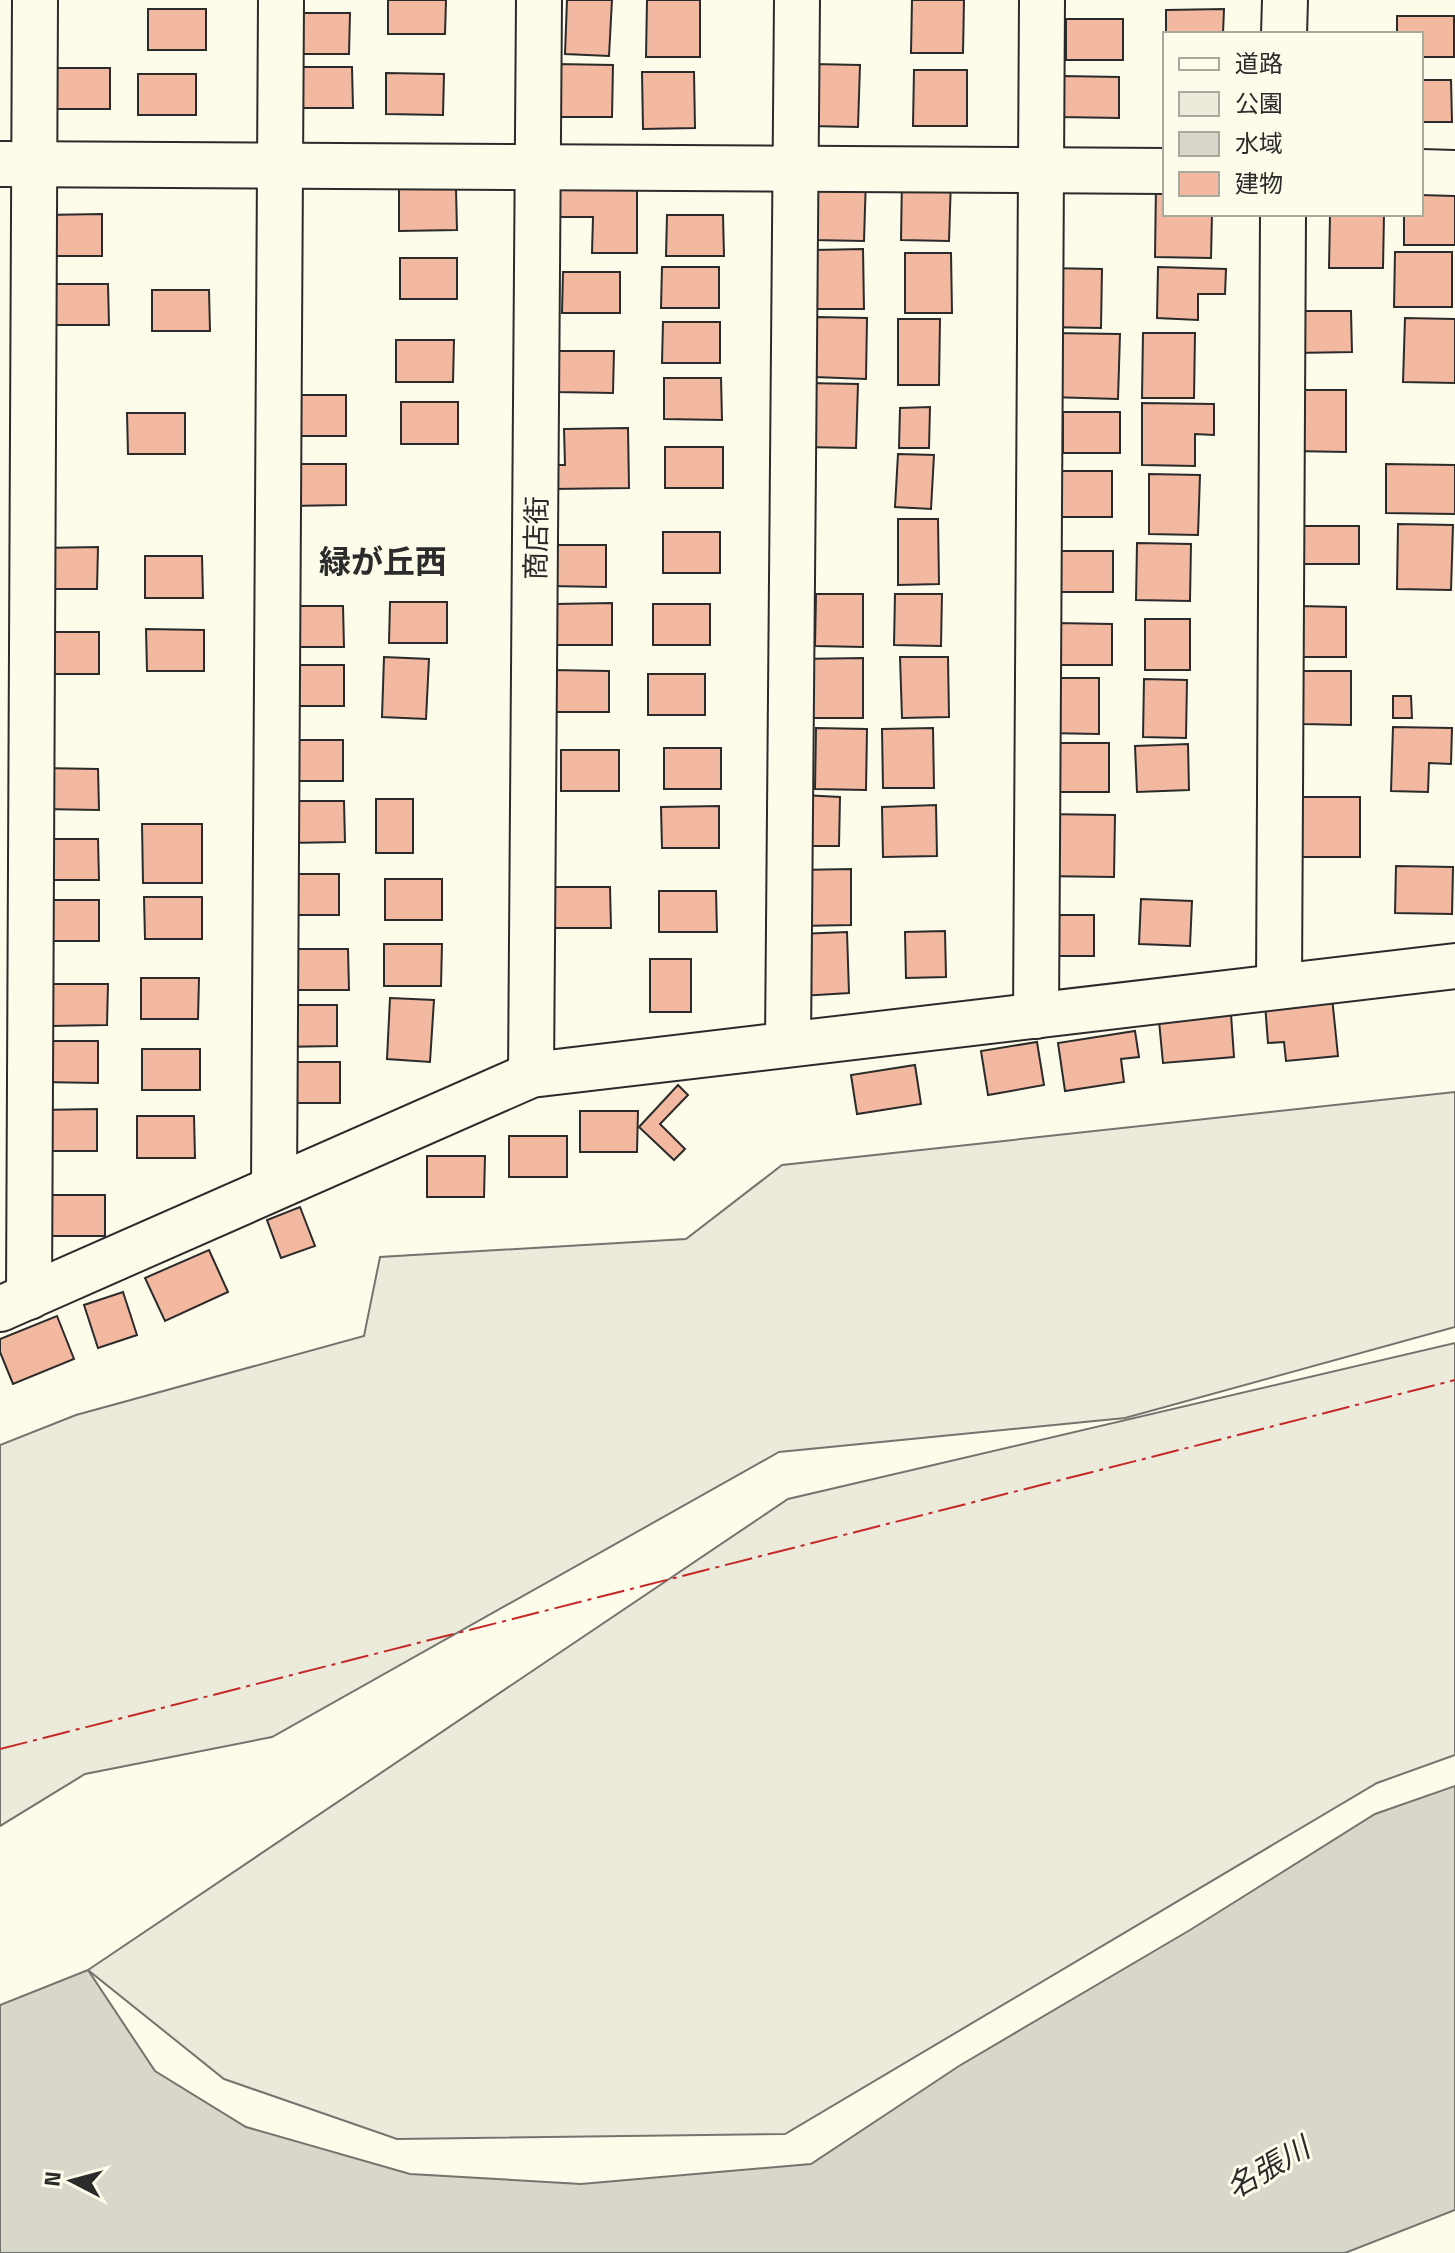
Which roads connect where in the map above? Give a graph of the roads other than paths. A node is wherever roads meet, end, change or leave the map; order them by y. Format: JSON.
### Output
{"nodes":[{"id":1,"x":35,"y":0,"type":"edge"},
{"id":2,"x":281,"y":0,"type":"edge"},
{"id":3,"x":539,"y":0,"type":"edge"},
{"id":4,"x":797,"y":0,"type":"edge"},
{"id":5,"x":1042,"y":0,"type":"edge"},
{"id":6,"x":1285,"y":0,"type":"edge"},
{"id":7,"x":1284,"y":32,"type":"edge"},
{"id":8,"x":17,"y":164,"type":"edge"},
{"id":9,"x":280,"y":166,"type":"junction"},
{"id":10,"x":539,"y":168,"type":"junction"},
{"id":11,"x":797,"y":169,"type":"junction"},
{"id":12,"x":1041,"y":170,"type":"junction"},
{"id":13,"x":1163,"y":171,"type":"edge"},
{"id":14,"x":1423,"y":172,"type":"edge"},
{"id":15,"x":1455,"y":173,"type":"edge"},
{"id":16,"x":1283,"y":216,"type":"edge"},
{"id":17,"x":1455,"y":966,"type":"edge"},
{"id":18,"x":1279,"y":986,"type":"junction"},
{"id":19,"x":1036,"y":1016,"type":"junction"},
{"id":20,"x":788,"y":1043,"type":"junction"},
{"id":21,"x":531,"y":1075,"type":"junction"},
{"id":22,"x":274,"y":1186,"type":"junction"},
{"id":23,"x":15,"y":1303,"type":"edge"}],
"edges":[{"from":1,"to":8,"type":"street"},
{"from":2,"to":9,"type":"street"},
{"from":3,"to":10,"type":"street","name":"商店街"},
{"from":4,"to":11,"type":"street"},
{"from":5,"to":12,"type":"street"},
{"from":6,"to":7,"type":"street"},
{"from":8,"to":9,"type":"street"},
{"from":8,"to":23,"type":"street"},
{"from":9,"to":10,"type":"street"},
{"from":9,"to":22,"type":"street"},
{"from":10,"to":11,"type":"street"},
{"from":10,"to":21,"type":"street","name":"商店街"},
{"from":11,"to":12,"type":"street"},
{"from":11,"to":20,"type":"street"},
{"from":12,"to":13,"type":"street"},
{"from":12,"to":19,"type":"street"},
{"from":14,"to":15,"type":"street"},
{"from":16,"to":18,"type":"street"},
{"from":17,"to":18,"type":"street"},
{"from":18,"to":19,"type":"street"},
{"from":19,"to":20,"type":"street"},
{"from":20,"to":21,"type":"street"},
{"from":21,"to":22,"type":"street"},
{"from":22,"to":23,"type":"street"}]}
